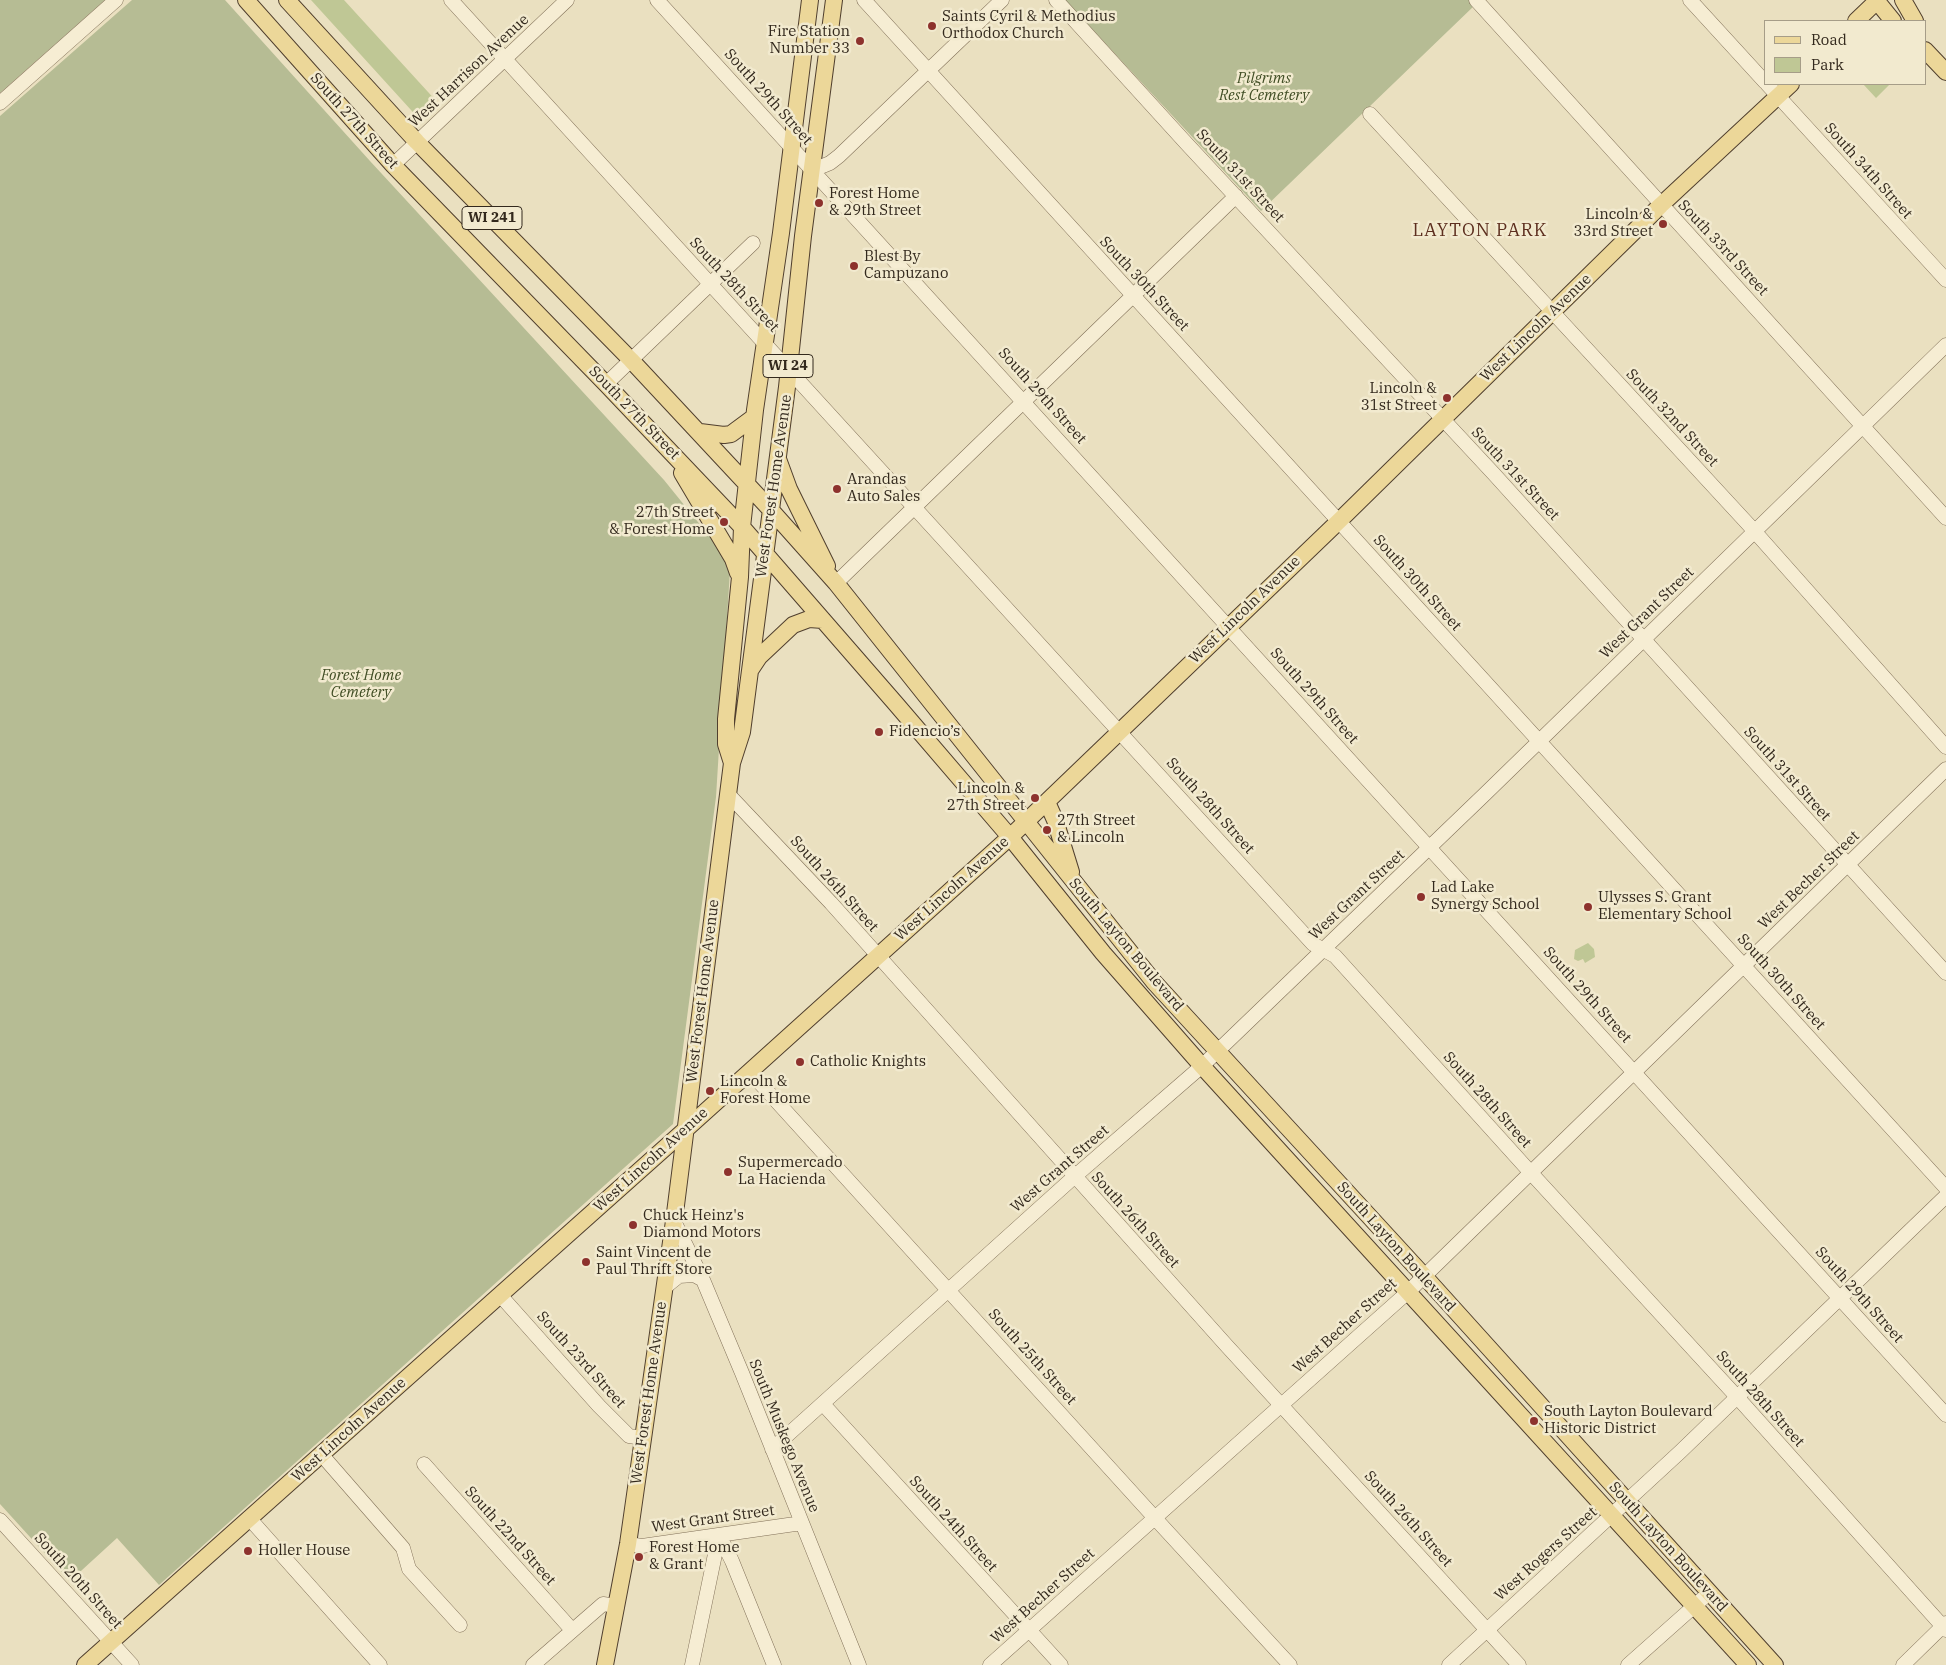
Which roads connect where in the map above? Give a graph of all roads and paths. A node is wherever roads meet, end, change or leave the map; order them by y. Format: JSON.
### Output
{"nodes":[{"id":1,"x":116,"y":0,"type":"edge"},
{"id":2,"x":246,"y":0,"type":"edge"},
{"id":3,"x":287,"y":0,"type":"edge"},
{"id":4,"x":451,"y":0,"type":"edge"},
{"id":5,"x":567,"y":0,"type":"edge"},
{"id":6,"x":657,"y":0,"type":"edge"},
{"id":7,"x":810,"y":0,"type":"edge"},
{"id":8,"x":834,"y":0,"type":"edge"},
{"id":9,"x":864,"y":0,"type":"edge"},
{"id":10,"x":1002,"y":0,"type":"edge"},
{"id":11,"x":1056,"y":0,"type":"edge"},
{"id":12,"x":1476,"y":0,"type":"edge"},
{"id":13,"x":1690,"y":0,"type":"edge"},
{"id":14,"x":1877,"y":0,"type":"edge"},
{"id":15,"x":1903,"y":0,"type":"edge"},
{"id":16,"x":1857,"y":20,"type":"edge"},
{"id":17,"x":1892,"y":20,"type":"edge"},
{"id":18,"x":1914,"y":20,"type":"edge"},
{"id":19,"x":1926,"y":48,"type":"edge"},
{"id":20,"x":505,"y":59,"type":"junction"},
{"id":21,"x":928,"y":71,"type":"junction"},
{"id":22,"x":1946,"y":72,"type":"edge"},
{"id":23,"x":1764,"y":81,"type":"edge"},
{"id":24,"x":1768,"y":85,"type":"edge"},
{"id":25,"x":1790,"y":85,"type":"edge"},
{"id":26,"x":1778,"y":96,"type":"junction"},
{"id":27,"x":0,"y":103,"type":"edge"},
{"id":28,"x":1370,"y":114,"type":"dead end"},
{"id":29,"x":418,"y":142,"type":"junction"},
{"id":30,"x":791,"y":146,"type":"junction"},
{"id":31,"x":393,"y":165,"type":"junction"},
{"id":32,"x":813,"y":170,"type":"junction"},
{"id":33,"x":1236,"y":196,"type":"junction"},
{"id":34,"x":1662,"y":205,"type":"junction"},
{"id":35,"x":753,"y":243,"type":"dead end"},
{"id":36,"x":1946,"y":280,"type":"edge"},
{"id":37,"x":711,"y":284,"type":"junction"},
{"id":38,"x":1133,"y":296,"type":"junction"},
{"id":39,"x":1552,"y":312,"type":"junction"},
{"id":40,"x":764,"y":341,"type":"junction"},
{"id":41,"x":1946,"y":345,"type":"edge"},
{"id":42,"x":631,"y":360,"type":"junction"},
{"id":43,"x":788,"y":368,"type":"junction"},
{"id":44,"x":606,"y":384,"type":"junction"},
{"id":45,"x":1024,"y":401,"type":"junction"},
{"id":46,"x":754,"y":417,"type":"junction"},
{"id":47,"x":1443,"y":419,"type":"junction"},
{"id":48,"x":1863,"y":426,"type":"junction"},
{"id":49,"x":700,"y":432,"type":"junction"},
{"id":50,"x":668,"y":449,"type":"junction"},
{"id":51,"x":777,"y":457,"type":"junction"},
{"id":52,"x":747,"y":484,"type":"junction"},
{"id":53,"x":915,"y":507,"type":"junction"},
{"id":54,"x":770,"y":509,"type":"junction"},
{"id":55,"x":1946,"y":518,"type":"edge"},
{"id":56,"x":1339,"y":521,"type":"junction"},
{"id":57,"x":742,"y":527,"type":"junction"},
{"id":58,"x":1754,"y":531,"type":"junction"},
{"id":59,"x":765,"y":552,"type":"junction"},
{"id":60,"x":740,"y":577,"type":"junction"},
{"id":61,"x":836,"y":583,"type":"junction"},
{"id":62,"x":823,"y":620,"type":"junction"},
{"id":63,"x":1229,"y":626,"type":"junction"},
{"id":64,"x":1644,"y":640,"type":"junction"},
{"id":65,"x":751,"y":669,"type":"junction"},
{"id":66,"x":1120,"y":732,"type":"junction"},
{"id":67,"x":1539,"y":742,"type":"junction"},
{"id":68,"x":1946,"y":747,"type":"edge"},
{"id":69,"x":732,"y":762,"type":"junction"},
{"id":70,"x":1946,"y":769,"type":"edge"},
{"id":71,"x":728,"y":794,"type":"junction"},
{"id":72,"x":1047,"y":802,"type":"junction"},
{"id":73,"x":1026,"y":822,"type":"junction"},
{"id":74,"x":1010,"y":837,"type":"junction"},
{"id":75,"x":1430,"y":847,"type":"junction"},
{"id":76,"x":1848,"y":865,"type":"junction"},
{"id":77,"x":1075,"y":884,"type":"junction"},
{"id":78,"x":1323,"y":949,"type":"junction"},
{"id":79,"x":878,"y":957,"type":"junction"},
{"id":80,"x":1745,"y":965,"type":"junction"},
{"id":81,"x":1946,"y":973,"type":"edge"},
{"id":82,"x":1218,"y":1051,"type":"junction"},
{"id":83,"x":1202,"y":1066,"type":"junction"},
{"id":84,"x":750,"y":1072,"type":"junction"},
{"id":85,"x":1635,"y":1072,"type":"junction"},
{"id":86,"x":685,"y":1130,"type":"junction"},
{"id":87,"x":1531,"y":1173,"type":"junction"},
{"id":88,"x":1074,"y":1177,"type":"junction"},
{"id":89,"x":1946,"y":1188,"type":"edge"},
{"id":90,"x":1946,"y":1196,"type":"edge"},
{"id":91,"x":674,"y":1221,"type":"junction"},
{"id":92,"x":1424,"y":1276,"type":"junction"},
{"id":93,"x":702,"y":1280,"type":"junction"},
{"id":94,"x":664,"y":1288,"type":"junction"},
{"id":95,"x":949,"y":1290,"type":"junction"},
{"id":96,"x":1408,"y":1292,"type":"junction"},
{"id":97,"x":500,"y":1294,"type":"junction"},
{"id":98,"x":1841,"y":1298,"type":"junction"},
{"id":99,"x":1738,"y":1398,"type":"junction"},
{"id":100,"x":823,"y":1404,"type":"junction"},
{"id":101,"x":1282,"y":1405,"type":"junction"},
{"id":102,"x":1946,"y":1415,"type":"edge"},
{"id":103,"x":643,"y":1438,"type":"junction"},
{"id":104,"x":772,"y":1449,"type":"junction"},
{"id":105,"x":321,"y":1454,"type":"junction"},
{"id":106,"x":424,"y":1464,"type":"dead end"},
{"id":107,"x":1627,"y":1502,"type":"junction"},
{"id":108,"x":1612,"y":1516,"type":"junction"},
{"id":109,"x":249,"y":1518,"type":"junction"},
{"id":110,"x":1154,"y":1518,"type":"junction"},
{"id":111,"x":0,"y":1520,"type":"edge"},
{"id":112,"x":802,"y":1523,"type":"junction"},
{"id":113,"x":719,"y":1536,"type":"junction"},
{"id":114,"x":628,"y":1544,"type":"junction"},
{"id":115,"x":1709,"y":1593,"type":"junction"},
{"id":116,"x":617,"y":1606,"type":"junction"},
{"id":117,"x":1695,"y":1606,"type":"junction"},
{"id":118,"x":460,"y":1625,"type":"dead end"},
{"id":119,"x":1945,"y":1627,"type":"edge"},
{"id":120,"x":572,"y":1630,"type":"junction"},
{"id":121,"x":1487,"y":1630,"type":"junction"},
{"id":122,"x":1028,"y":1631,"type":"junction"},
{"id":123,"x":111,"y":1642,"type":"junction"},
{"id":124,"x":85,"y":1665,"type":"edge"},
{"id":125,"x":132,"y":1665,"type":"edge"},
{"id":126,"x":380,"y":1665,"type":"edge"},
{"id":127,"x":533,"y":1665,"type":"edge"},
{"id":128,"x":605,"y":1665,"type":"edge"},
{"id":129,"x":692,"y":1665,"type":"edge"},
{"id":130,"x":774,"y":1665,"type":"edge"},
{"id":131,"x":859,"y":1665,"type":"edge"},
{"id":132,"x":990,"y":1665,"type":"edge"},
{"id":133,"x":1061,"y":1665,"type":"edge"},
{"id":134,"x":1290,"y":1665,"type":"edge"},
{"id":135,"x":1449,"y":1665,"type":"edge"},
{"id":136,"x":1519,"y":1665,"type":"edge"},
{"id":137,"x":1628,"y":1665,"type":"edge"},
{"id":138,"x":1748,"y":1665,"type":"edge"},
{"id":139,"x":1775,"y":1665,"type":"edge"},
{"id":140,"x":1903,"y":1665,"type":"edge"}],
"edges":[{"from":1,"to":27,"type":"street"},
{"from":2,"to":31,"type":"main road","name":"South 27th Street","number":"WI 241"},
{"from":3,"to":29,"type":"main road","number":"WI 241"},
{"from":4,"to":20,"type":"street","name":"South 28th Street"},
{"from":5,"to":20,"type":"street","name":"West Harrison Avenue"},
{"from":6,"to":30,"type":"street","name":"South 29th Street"},
{"from":7,"to":30,"type":"main road","name":"West Forest Home Avenue","number":"WI 24"},
{"from":8,"to":32,"type":"main road","name":"West Forest Home Avenue","number":"WI 24"},
{"from":9,"to":21,"type":"street","name":"South 30th Street"},
{"from":10,"to":21,"type":"street"},
{"from":11,"to":33,"type":"street","name":"South 31st Street"},
{"from":12,"to":34,"type":"street","name":"South 33rd Street"},
{"from":13,"to":23,"type":"street","name":"South 34th Street"},
{"from":14,"to":16,"type":"main road"},
{"from":14,"to":17,"type":"main road"},
{"from":15,"to":18,"type":"main road"},
{"from":19,"to":22,"type":"main road"},
{"from":20,"to":29,"type":"street","name":"West Harrison Avenue"},
{"from":20,"to":37,"type":"street","name":"South 28th Street"},
{"from":21,"to":32,"type":"street"},
{"from":21,"to":38,"type":"street","name":"South 30th Street"},
{"from":24,"to":26,"type":"street","name":"South 34th Street"},
{"from":25,"to":26,"type":"main road","name":"West Lincoln Avenue"},
{"from":26,"to":34,"type":"main road","name":"West Lincoln Avenue"},
{"from":26,"to":36,"type":"street","name":"South 34th Street"},
{"from":28,"to":39,"type":"street","name":"South 32nd Street"},
{"from":29,"to":31,"type":"street","name":"West Harrison Avenue"},
{"from":29,"to":42,"type":"main road","number":"WI 241"},
{"from":30,"to":32,"type":"street","name":"South 29th Street"},
{"from":30,"to":40,"type":"main road","name":"West Forest Home Avenue","number":"WI 24"},
{"from":31,"to":44,"type":"main road","name":"South 27th Street","number":"WI 241"},
{"from":32,"to":43,"type":"main road","name":"West Forest Home Avenue","number":"WI 24"},
{"from":32,"to":45,"type":"street","name":"South 29th Street"},
{"from":33,"to":38,"type":"street"},
{"from":33,"to":47,"type":"street","name":"South 31st Street"},
{"from":34,"to":39,"type":"main road","name":"West Lincoln Avenue"},
{"from":34,"to":48,"type":"street","name":"South 33rd Street"},
{"from":35,"to":37,"type":"street"},
{"from":37,"to":40,"type":"street","name":"South 28th Street"},
{"from":37,"to":42,"type":"street"},
{"from":38,"to":45,"type":"street"},
{"from":38,"to":56,"type":"street","name":"South 30th Street"},
{"from":39,"to":47,"type":"main road","name":"West Lincoln Avenue"},
{"from":39,"to":58,"type":"street","name":"South 32nd Street"},
{"from":40,"to":43,"type":"street","name":"South 28th Street"},
{"from":40,"to":46,"type":"main road","name":"West Forest Home Avenue","number":"WI 24"},
{"from":41,"to":48,"type":"street","name":"West Grant Street"},
{"from":42,"to":44,"type":"street"},
{"from":42,"to":49,"type":"main road","number":"WI 241"},
{"from":43,"to":51,"type":"main road","name":"West Forest Home Avenue","number":"WI 24"},
{"from":43,"to":53,"type":"street","name":"South 28th Street"},
{"from":44,"to":50,"type":"main road","name":"South 27th Street","number":"WI 241"},
{"from":45,"to":53,"type":"street"},
{"from":45,"to":63,"type":"street","name":"South 29th Street"},
{"from":46,"to":49,"type":"main road"},
{"from":46,"to":52,"type":"main road","name":"West Forest Home Avenue","number":"WI 24"},
{"from":47,"to":56,"type":"main road","name":"West Lincoln Avenue"},
{"from":47,"to":64,"type":"street","name":"South 31st Street"},
{"from":48,"to":55,"type":"street","name":"South 33rd Street"},
{"from":48,"to":58,"type":"street","name":"West Grant Street"},
{"from":49,"to":52,"type":"main road","number":"WI 241"},
{"from":50,"to":57,"type":"main road","name":"South 27th Street","number":"WI 241"},
{"from":50,"to":60,"type":"main road"},
{"from":51,"to":54,"type":"main road","name":"West Forest Home Avenue","number":"WI 24"},
{"from":51,"to":61,"type":"main road"},
{"from":52,"to":54,"type":"main road","number":"WI 241"},
{"from":52,"to":57,"type":"main road","name":"West Forest Home Avenue","number":"WI 24"},
{"from":53,"to":61,"type":"street"},
{"from":53,"to":66,"type":"street","name":"South 28th Street"},
{"from":54,"to":59,"type":"main road","name":"West Forest Home Avenue","number":"WI 24"},
{"from":54,"to":61,"type":"main road"},
{"from":56,"to":63,"type":"main road","name":"West Lincoln Avenue"},
{"from":56,"to":67,"type":"street","name":"South 30th Street"},
{"from":57,"to":59,"type":"main road","name":"South 27th Street","number":"WI 241"},
{"from":57,"to":60,"type":"main road","name":"West Forest Home Avenue"},
{"from":58,"to":64,"type":"street","name":"West Grant Street"},
{"from":58,"to":68,"type":"street","name":"South 32nd Street"},
{"from":59,"to":62,"type":"main road","name":"South 27th Street"},
{"from":59,"to":65,"type":"main road","name":"West Forest Home Avenue"},
{"from":60,"to":69,"type":"main road","name":"West Forest Home Avenue"},
{"from":61,"to":73,"type":"main road"},
{"from":62,"to":65,"type":"main road"},
{"from":62,"to":74,"type":"main road","name":"South 27th Street"},
{"from":63,"to":66,"type":"main road","name":"West Lincoln Avenue"},
{"from":63,"to":75,"type":"street","name":"South 29th Street"},
{"from":64,"to":67,"type":"street","name":"West Grant Street"},
{"from":64,"to":76,"type":"street","name":"South 31st Street"},
{"from":65,"to":69,"type":"main road","name":"West Forest Home Avenue"},
{"from":66,"to":72,"type":"main road","name":"West Lincoln Avenue"},
{"from":66,"to":78,"type":"street","name":"South 28th Street"},
{"from":67,"to":75,"type":"street","name":"West Grant Street"},
{"from":67,"to":80,"type":"street","name":"South 30th Street"},
{"from":69,"to":71,"type":"main road","name":"West Forest Home Avenue"},
{"from":70,"to":76,"type":"street","name":"West Becher Street"},
{"from":71,"to":79,"type":"street","name":"South 26th Street"},
{"from":71,"to":86,"type":"main road","name":"West Forest Home Avenue"},
{"from":72,"to":73,"type":"main road","name":"West Lincoln Avenue"},
{"from":72,"to":77,"type":"main road"},
{"from":73,"to":74,"type":"main road","name":"West Lincoln Avenue"},
{"from":73,"to":77,"type":"main road","name":"South Layton Boulevard"},
{"from":74,"to":79,"type":"main road","name":"West Lincoln Avenue"},
{"from":74,"to":83,"type":"main road","name":"South Layton Boulevard"},
{"from":75,"to":78,"type":"street","name":"West Grant Street"},
{"from":75,"to":85,"type":"street","name":"South 29th Street"},
{"from":76,"to":80,"type":"street","name":"West Becher Street"},
{"from":76,"to":81,"type":"street","name":"South 31st Street"},
{"from":77,"to":82,"type":"main road","name":"South Layton Boulevard"},
{"from":78,"to":82,"type":"street","name":"West Grant Street"},
{"from":78,"to":87,"type":"street","name":"South 28th Street"},
{"from":79,"to":84,"type":"main road","name":"West Lincoln Avenue"},
{"from":79,"to":88,"type":"street","name":"South 26th Street"},
{"from":80,"to":85,"type":"street","name":"West Becher Street"},
{"from":80,"to":89,"type":"street","name":"South 30th Street"},
{"from":82,"to":83,"type":"street","name":"West Grant Street"},
{"from":82,"to":92,"type":"main road","name":"South Layton Boulevard"},
{"from":83,"to":88,"type":"street","name":"West Grant Street"},
{"from":83,"to":96,"type":"main road","name":"South Layton Boulevard"},
{"from":84,"to":86,"type":"main road","name":"West Lincoln Avenue"},
{"from":84,"to":95,"type":"street","name":"South 25th Street"},
{"from":85,"to":87,"type":"street","name":"West Becher Street"},
{"from":85,"to":98,"type":"street","name":"South 29th Street"},
{"from":86,"to":91,"type":"main road","name":"West Forest Home Avenue"},
{"from":86,"to":97,"type":"main road","name":"West Lincoln Avenue"},
{"from":87,"to":92,"type":"street","name":"West Becher Street"},
{"from":87,"to":99,"type":"street","name":"South 28th Street"},
{"from":88,"to":95,"type":"street","name":"West Grant Street"},
{"from":88,"to":101,"type":"street","name":"South 26th Street"},
{"from":90,"to":98,"type":"street","name":"West Rogers Street"},
{"from":91,"to":93,"type":"street","name":"South Muskego Avenue"},
{"from":91,"to":94,"type":"main road","name":"West Forest Home Avenue"},
{"from":92,"to":96,"type":"street","name":"West Becher Street"},
{"from":92,"to":107,"type":"main road","name":"South Layton Boulevard"},
{"from":93,"to":94,"type":"street"},
{"from":93,"to":104,"type":"street","name":"South Muskego Avenue"},
{"from":94,"to":103,"type":"main road","name":"West Forest Home Avenue"},
{"from":95,"to":100,"type":"street","name":"West Grant Street"},
{"from":95,"to":110,"type":"street","name":"South 25th Street"},
{"from":96,"to":101,"type":"street","name":"West Becher Street"},
{"from":96,"to":108,"type":"main road","name":"South Layton Boulevard"},
{"from":97,"to":103,"type":"street","name":"South 23rd Street"},
{"from":97,"to":105,"type":"main road","name":"West Lincoln Avenue"},
{"from":98,"to":99,"type":"street","name":"West Rogers Street"},
{"from":98,"to":102,"type":"street","name":"South 29th Street"},
{"from":99,"to":107,"type":"street","name":"West Rogers Street"},
{"from":99,"to":119,"type":"street","name":"South 28th Street"},
{"from":100,"to":104,"type":"street","name":"West Grant Street"},
{"from":100,"to":122,"type":"street","name":"South 24th Street"},
{"from":101,"to":110,"type":"street","name":"West Becher Street"},
{"from":101,"to":121,"type":"street","name":"South 26th Street"},
{"from":103,"to":114,"type":"main road","name":"West Forest Home Avenue"},
{"from":104,"to":112,"type":"street","name":"South Muskego Avenue"},
{"from":105,"to":109,"type":"main road","name":"West Lincoln Avenue"},
{"from":105,"to":118,"type":"street"},
{"from":106,"to":120,"type":"street","name":"South 22nd Street"},
{"from":107,"to":108,"type":"street","name":"West Rogers Street"},
{"from":107,"to":115,"type":"main road","name":"South Layton Boulevard"},
{"from":108,"to":117,"type":"main road","name":"South Layton Boulevard"},
{"from":108,"to":121,"type":"street","name":"West Rogers Street"},
{"from":109,"to":123,"type":"main road","name":"West Lincoln Avenue"},
{"from":109,"to":126,"type":"street"},
{"from":110,"to":122,"type":"street","name":"West Becher Street"},
{"from":110,"to":134,"type":"street","name":"South 25th Street"},
{"from":111,"to":123,"type":"street","name":"South 20th Street"},
{"from":112,"to":113,"type":"street","name":"West Grant Street"},
{"from":112,"to":131,"type":"street","name":"South Muskego Avenue"},
{"from":113,"to":114,"type":"street","name":"West Grant Street"},
{"from":113,"to":129,"type":"street"},
{"from":113,"to":130,"type":"street"},
{"from":114,"to":116,"type":"main road","name":"West Forest Home Avenue"},
{"from":115,"to":117,"type":"street"},
{"from":115,"to":139,"type":"main road","name":"South Layton Boulevard"},
{"from":116,"to":120,"type":"street"},
{"from":116,"to":128,"type":"main road","name":"West Forest Home Avenue"},
{"from":117,"to":137,"type":"street"},
{"from":117,"to":138,"type":"main road","name":"South Layton Boulevard"},
{"from":119,"to":140,"type":"street"},
{"from":120,"to":127,"type":"street"},
{"from":121,"to":135,"type":"street","name":"West Rogers Street"},
{"from":121,"to":136,"type":"street","name":"South 26th Street"},
{"from":122,"to":132,"type":"street","name":"West Becher Street"},
{"from":122,"to":133,"type":"street","name":"South 24th Street"},
{"from":123,"to":124,"type":"main road","name":"West Lincoln Avenue"},
{"from":123,"to":125,"type":"street","name":"South 20th Street"}]}
